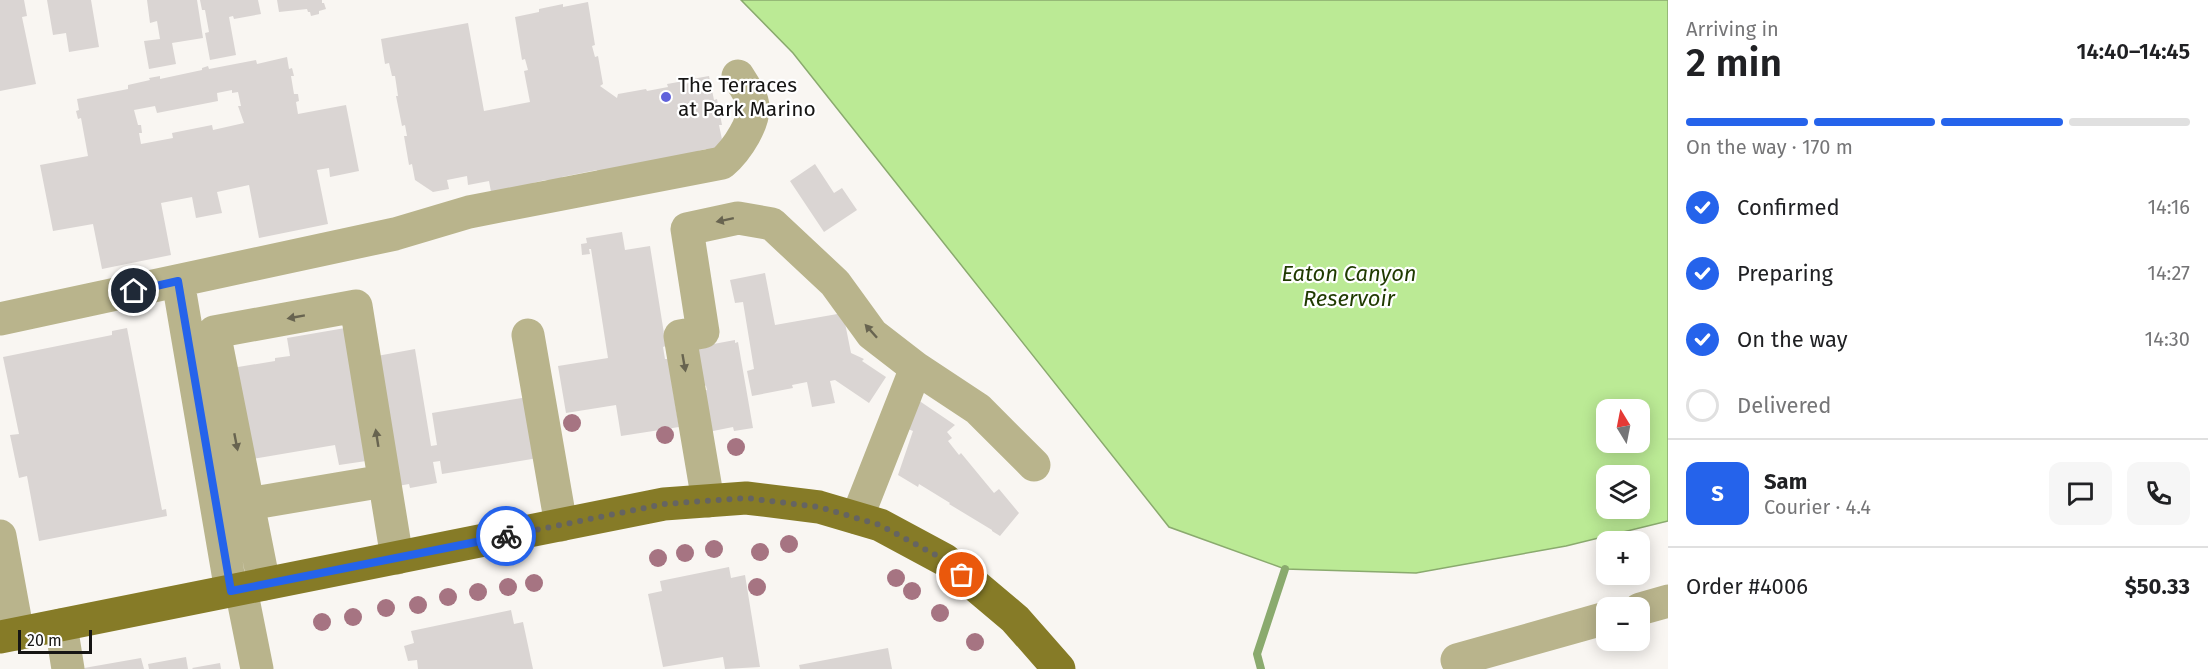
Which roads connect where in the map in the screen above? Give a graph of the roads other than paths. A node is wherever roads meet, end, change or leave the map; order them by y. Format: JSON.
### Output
{"nodes":[{"id":1,"x":738,"y":76,"type":"dead end"},
{"id":2,"x":178,"y":281,"type":"junction"},
{"id":3,"x":0,"y":319,"type":"edge"},
{"id":4,"x":528,"y":335,"type":"dead end"},
{"id":5,"x":916,"y":368,"type":"junction"},
{"id":6,"x":1034,"y":465,"type":"dead end"},
{"id":7,"x":384,"y":481,"type":"junction"},
{"id":8,"x":708,"y":501,"type":"junction"},
{"id":9,"x":248,"y":504,"type":"junction"},
{"id":10,"x":856,"y":518,"type":"junction"},
{"id":11,"x":561,"y":525,"type":"junction"},
{"id":12,"x":0,"y":536,"type":"edge"},
{"id":13,"x":398,"y":558,"type":"junction"},
{"id":14,"x":246,"y":588,"type":"junction"},
{"id":15,"x":1668,"y":601,"type":"edge"},
{"id":16,"x":1650,"y":606,"type":"edge"},
{"id":17,"x":1596,"y":621,"type":"edge"},
{"id":18,"x":29,"y":631,"type":"edge"},
{"id":19,"x":1457,"y":660,"type":"dead end"},
{"id":20,"x":46,"y":669,"type":"edge"},
{"id":21,"x":68,"y":669,"type":"edge"},
{"id":22,"x":257,"y":669,"type":"edge"},
{"id":23,"x":1059,"y":669,"type":"edge"}],
"edges":[{"from":1,"to":2,"type":"street"},
{"from":2,"to":3,"type":"street"},
{"from":2,"to":14,"type":"street"},
{"from":4,"to":11,"type":"street"},
{"from":5,"to":6,"type":"street"},
{"from":5,"to":8,"type":"street","one_way":true},
{"from":5,"to":10,"type":"street"},
{"from":7,"to":9,"type":"street"},
{"from":7,"to":9,"type":"street","one_way":true},
{"from":7,"to":13,"type":"street"},
{"from":8,"to":10,"type":"main road"},
{"from":8,"to":11,"type":"main road"},
{"from":9,"to":14,"type":"street"},
{"from":10,"to":23,"type":"main road"},
{"from":11,"to":13,"type":"main road"},
{"from":12,"to":18,"type":"street"},
{"from":13,"to":14,"type":"main road"},
{"from":14,"to":18,"type":"main road"},
{"from":14,"to":22,"type":"street"},
{"from":15,"to":16,"type":"street"},
{"from":17,"to":19,"type":"street"},
{"from":18,"to":20,"type":"street"},
{"from":18,"to":21,"type":"street"}]}
